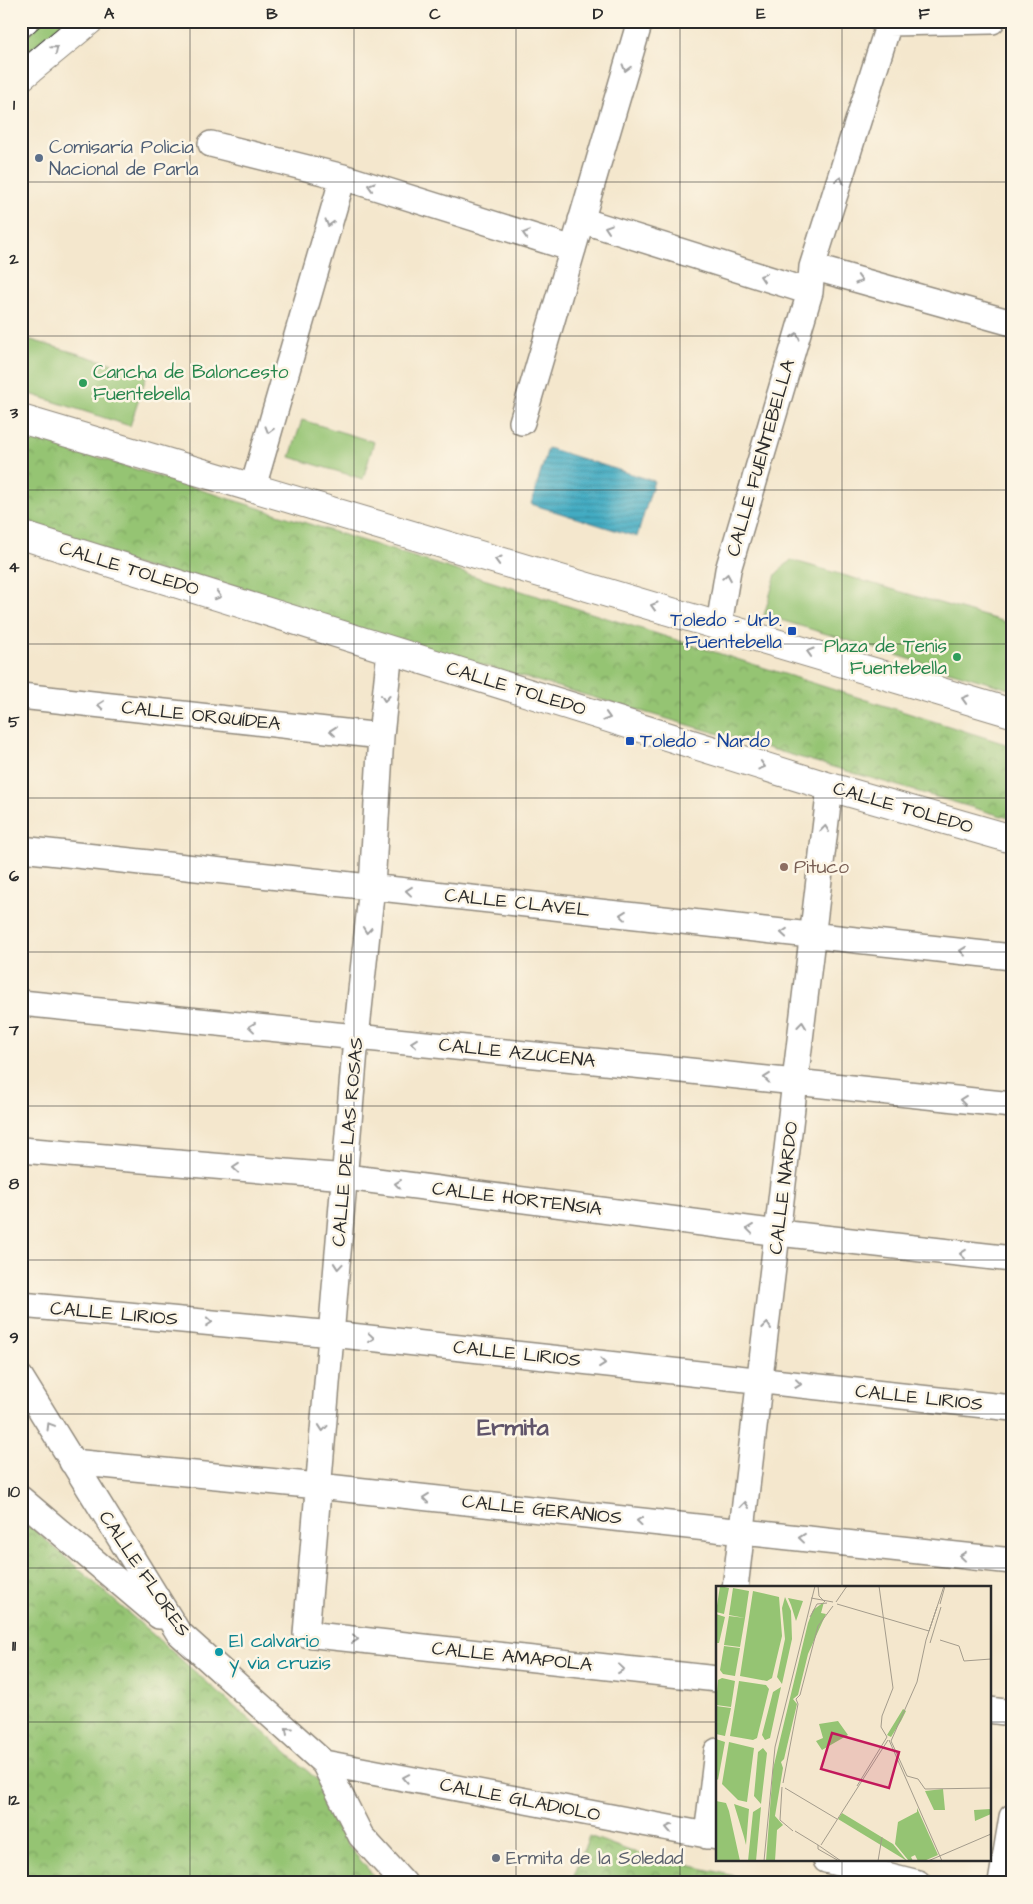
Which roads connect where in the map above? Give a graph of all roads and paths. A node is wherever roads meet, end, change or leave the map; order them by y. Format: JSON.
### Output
{"nodes":[{"id":1,"x":24,"y":21,"type":"edge"},
{"id":2,"x":89,"y":21,"type":"edge"},
{"id":3,"x":640,"y":21,"type":"edge"},
{"id":4,"x":992,"y":21,"type":"edge"},
{"id":5,"x":886,"y":22,"type":"edge"},
{"id":6,"x":21,"y":24,"type":"edge"},
{"id":7,"x":21,"y":78,"type":"edge"},
{"id":8,"x":212,"y":144,"type":"dead end"},
{"id":9,"x":343,"y":177,"type":"junction"},
{"id":10,"x":581,"y":220,"type":"junction"},
{"id":11,"x":573,"y":249,"type":"junction"},
{"id":12,"x":812,"y":267,"type":"junction"},
{"id":13,"x":810,"y":292,"type":"junction"},
{"id":14,"x":1012,"y":323,"type":"edge"},
{"id":15,"x":21,"y":419,"type":"edge"},
{"id":16,"x":522,"y":422,"type":"dead end"},
{"id":17,"x":253,"y":487,"type":"junction"},
{"id":18,"x":21,"y":535,"type":"edge"},
{"id":19,"x":719,"y":625,"type":"junction"},
{"id":20,"x":390,"y":650,"type":"junction"},
{"id":21,"x":21,"y":696,"type":"edge"},
{"id":22,"x":1012,"y":713,"type":"edge"},
{"id":23,"x":381,"y":736,"type":"junction"},
{"id":24,"x":830,"y":787,"type":"junction"},
{"id":25,"x":1012,"y":839,"type":"edge"},
{"id":26,"x":21,"y":849,"type":"edge"},
{"id":27,"x":372,"y":886,"type":"junction"},
{"id":28,"x":812,"y":935,"type":"junction"},
{"id":29,"x":1012,"y":957,"type":"edge"},
{"id":30,"x":21,"y":1003,"type":"edge"},
{"id":31,"x":356,"y":1038,"type":"junction"},
{"id":32,"x":796,"y":1081,"type":"junction"},
{"id":33,"x":1012,"y":1105,"type":"edge"},
{"id":34,"x":21,"y":1150,"type":"edge"},
{"id":35,"x":346,"y":1178,"type":"junction"},
{"id":36,"x":779,"y":1233,"type":"junction"},
{"id":37,"x":1012,"y":1259,"type":"edge"},
{"id":38,"x":21,"y":1305,"type":"edge"},
{"id":39,"x":332,"y":1334,"type":"junction"},
{"id":40,"x":21,"y":1378,"type":"edge"},
{"id":41,"x":760,"y":1380,"type":"junction"},
{"id":42,"x":1012,"y":1408,"type":"edge"},
{"id":43,"x":72,"y":1462,"type":"junction"},
{"id":44,"x":318,"y":1486,"type":"junction"},
{"id":45,"x":21,"y":1498,"type":"edge"},
{"id":46,"x":742,"y":1532,"type":"junction"},
{"id":47,"x":1012,"y":1561,"type":"edge"},
{"id":48,"x":735,"y":1586,"type":"edge"},
{"id":49,"x":178,"y":1632,"type":"junction"},
{"id":50,"x":306,"y":1634,"type":"joint"},
{"id":51,"x":716,"y":1679,"type":"edge"},
{"id":52,"x":990,"y":1710,"type":"edge"},
{"id":53,"x":1012,"y":1712,"type":"edge"},
{"id":54,"x":324,"y":1763,"type":"junction"},
{"id":55,"x":716,"y":1768,"type":"edge"},
{"id":56,"x":1012,"y":1817,"type":"edge"},
{"id":57,"x":712,"y":1837,"type":"edge"},
{"id":58,"x":834,"y":1862,"type":"edge"},
{"id":59,"x":404,"y":1883,"type":"edge"},
{"id":60,"x":918,"y":1883,"type":"edge"},
{"id":61,"x":1001,"y":1883,"type":"edge"}],
"edges":[{"from":1,"to":6,"type":"street"},
{"from":7,"to":2,"type":"street","one_way":true},
{"from":3,"to":10,"type":"street","one_way":true},
{"from":4,"to":5,"type":"street"},
{"from":12,"to":5,"type":"street","name":"CALLE FUENTEBELLA","one_way":true},
{"from":8,"to":9,"type":"street"},
{"from":11,"to":9,"type":"street","one_way":true},
{"from":9,"to":17,"type":"street","one_way":true},
{"from":10,"to":11,"type":"street"},
{"from":13,"to":10,"type":"street","one_way":true},
{"from":11,"to":16,"type":"street"},
{"from":12,"to":13,"type":"street","name":"CALLE FUENTEBELLA"},
{"from":12,"to":14,"type":"street","one_way":true},
{"from":19,"to":13,"type":"street","name":"CALLE FUENTEBELLA","one_way":true},
{"from":15,"to":17,"type":"street"},
{"from":19,"to":17,"type":"street","one_way":true},
{"from":18,"to":20,"type":"street","name":"CALLE TOLEDO","one_way":true},
{"from":22,"to":19,"type":"street","one_way":true},
{"from":20,"to":23,"type":"street","name":"CALLE DE LAS ROSAS","one_way":true},
{"from":20,"to":24,"type":"street","name":"CALLE TOLEDO","one_way":true},
{"from":23,"to":21,"type":"street","name":"CALLE ORQUÍDEA","one_way":true},
{"from":23,"to":27,"type":"street","name":"CALLE DE LAS ROSAS"},
{"from":24,"to":25,"type":"street","name":"CALLE TOLEDO"},
{"from":28,"to":24,"type":"street","name":"CALLE NARDO","one_way":true},
{"from":26,"to":27,"type":"street","name":"CALLE CLAVEL"},
{"from":28,"to":27,"type":"street","name":"CALLE CLAVEL","one_way":true},
{"from":27,"to":31,"type":"street","name":"CALLE DE LAS ROSAS","one_way":true},
{"from":29,"to":28,"type":"street","name":"CALLE CLAVEL","one_way":true},
{"from":32,"to":28,"type":"street","name":"CALLE NARDO","one_way":true},
{"from":31,"to":30,"type":"street","name":"CALLE AZUCENA","one_way":true},
{"from":32,"to":31,"type":"street","name":"CALLE AZUCENA","one_way":true},
{"from":31,"to":35,"type":"street","name":"CALLE DE LAS ROSAS"},
{"from":33,"to":32,"type":"street","name":"CALLE AZUCENA","one_way":true},
{"from":32,"to":36,"type":"street","name":"CALLE NARDO"},
{"from":35,"to":34,"type":"street","name":"CALLE HORTENSIA","one_way":true},
{"from":36,"to":35,"type":"street","name":"CALLE HORTENSIA","one_way":true},
{"from":35,"to":39,"type":"street","name":"CALLE DE LAS ROSAS","one_way":true},
{"from":37,"to":36,"type":"street","name":"CALLE HORTENSIA","one_way":true},
{"from":41,"to":36,"type":"street","name":"CALLE NARDO","one_way":true},
{"from":38,"to":39,"type":"street","name":"CALLE LIRIOS","one_way":true},
{"from":39,"to":41,"type":"street","name":"CALLE LIRIOS","one_way":true},
{"from":39,"to":44,"type":"street","name":"CALLE DE LAS ROSAS","one_way":true},
{"from":43,"to":40,"type":"street","name":"CALLE FLORES","one_way":true},
{"from":41,"to":42,"type":"street","name":"CALLE LIRIOS","one_way":true},
{"from":46,"to":41,"type":"street","name":"CALLE NARDO","one_way":true},
{"from":43,"to":44,"type":"street","name":"CALLE GERANIOS"},
{"from":43,"to":49,"type":"street","name":"CALLE FLORES"},
{"from":46,"to":44,"type":"street","name":"CALLE GERANIOS","one_way":true},
{"from":44,"to":50,"type":"street","name":"CALLE DE LAS ROSAS"},
{"from":45,"to":49,"type":"street"},
{"from":47,"to":46,"type":"street","name":"CALLE GERANIOS","one_way":true},
{"from":46,"to":48,"type":"street","name":"CALLE NARDO"},
{"from":54,"to":49,"type":"street","name":"CALLE FLORES","one_way":true},
{"from":50,"to":51,"type":"street","name":"CALLE AMAPOLA","one_way":true},
{"from":52,"to":53,"type":"street"},
{"from":57,"to":54,"type":"street","name":"CALLE GLADIOLO","one_way":true},
{"from":54,"to":59,"type":"street"},
{"from":55,"to":57,"type":"street"},
{"from":56,"to":61,"type":"street"},
{"from":58,"to":60,"type":"street"}]}
